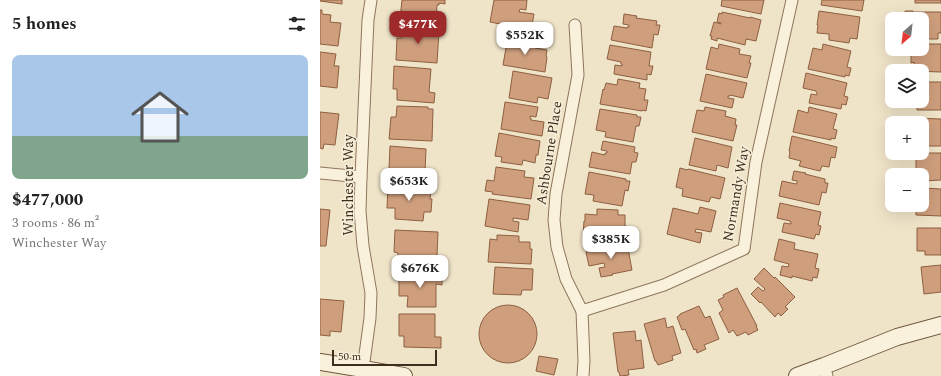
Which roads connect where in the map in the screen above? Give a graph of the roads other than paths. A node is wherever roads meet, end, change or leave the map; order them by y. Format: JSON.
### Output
{"nodes":[{"id":1,"x":371,"y":0,"type":"edge"},
{"id":2,"x":792,"y":0,"type":"edge"},
{"id":3,"x":576,"y":26,"type":"dead end"},
{"id":4,"x":320,"y":173,"type":"edge"},
{"id":5,"x":361,"y":176,"type":"junction"},
{"id":6,"x":582,"y":311,"type":"junction"},
{"id":7,"x":941,"y":325,"type":"edge"},
{"id":8,"x":320,"y":362,"type":"edge"},
{"id":9,"x":363,"y":369,"type":"junction"},
{"id":10,"x":826,"y":371,"type":"edge"},
{"id":11,"x":404,"y":376,"type":"edge"},
{"id":12,"x":583,"y":376,"type":"edge"},
{"id":13,"x":797,"y":376,"type":"edge"}],
"edges":[{"from":1,"to":5,"type":"street","name":"Winchester Way"},
{"from":2,"to":6,"type":"street","name":"Normandy Way"},
{"from":3,"to":6,"type":"street","name":"Ashbourne Place"},
{"from":4,"to":5,"type":"street"},
{"from":5,"to":9,"type":"street","name":"Winchester Way"},
{"from":6,"to":12,"type":"street","name":"Ashbourne Place"},
{"from":7,"to":10,"type":"street"},
{"from":8,"to":9,"type":"street"},
{"from":9,"to":11,"type":"street"},
{"from":10,"to":13,"type":"street"}]}
